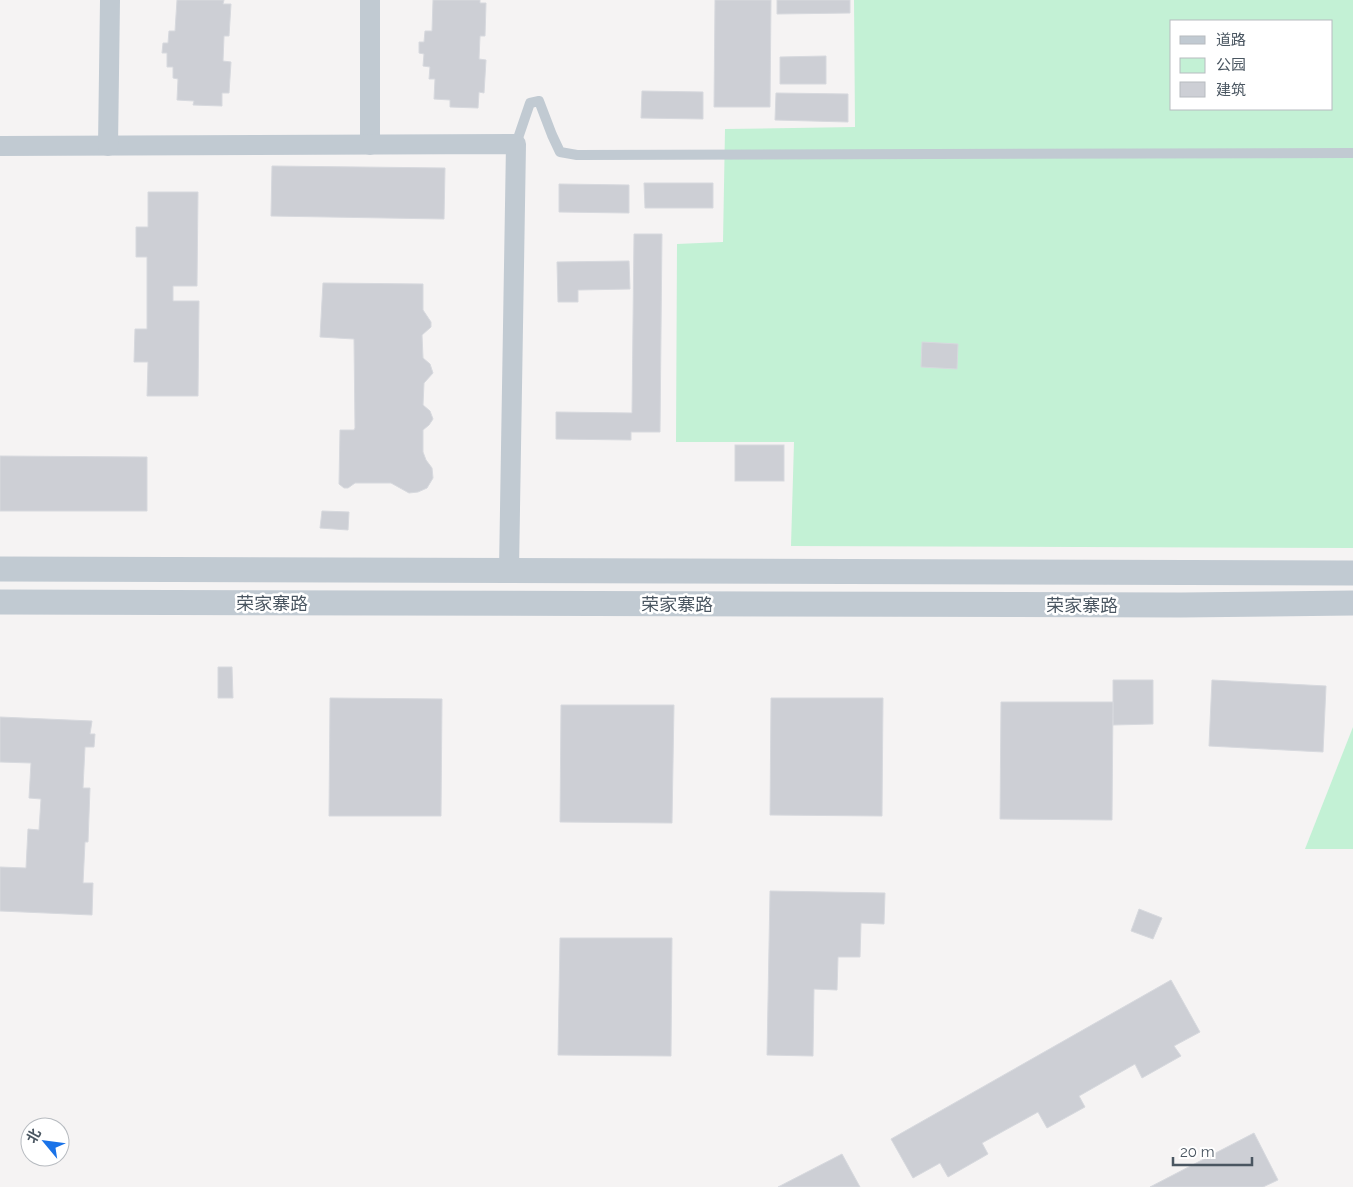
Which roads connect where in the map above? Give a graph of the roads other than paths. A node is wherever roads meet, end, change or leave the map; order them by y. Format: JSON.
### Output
{"nodes":[{"id":1,"x":110,"y":0,"type":"edge"},
{"id":2,"x":370,"y":0,"type":"edge"},
{"id":3,"x":516,"y":144,"type":"junction"},
{"id":4,"x":370,"y":145,"type":"junction"},
{"id":5,"x":0,"y":146,"type":"edge"},
{"id":6,"x":108,"y":146,"type":"junction"},
{"id":7,"x":1353,"y":153,"type":"edge"},
{"id":8,"x":0,"y":569,"type":"edge"},
{"id":9,"x":509,"y":570,"type":"junction"},
{"id":10,"x":1353,"y":573,"type":"edge"},
{"id":11,"x":0,"y":602,"type":"edge"},
{"id":12,"x":1353,"y":603,"type":"edge"}],
"edges":[{"from":1,"to":6,"type":"street"},
{"from":2,"to":4,"type":"street"},
{"from":3,"to":4,"type":"street"},
{"from":3,"to":7,"type":"lane"},
{"from":3,"to":9,"type":"street"},
{"from":4,"to":6,"type":"street"},
{"from":5,"to":6,"type":"street"},
{"from":8,"to":9,"type":"street","name":"荣家寨路"},
{"from":9,"to":10,"type":"street","name":"荣家寨路"},
{"from":11,"to":12,"type":"street","name":"荣家寨路"}]}
